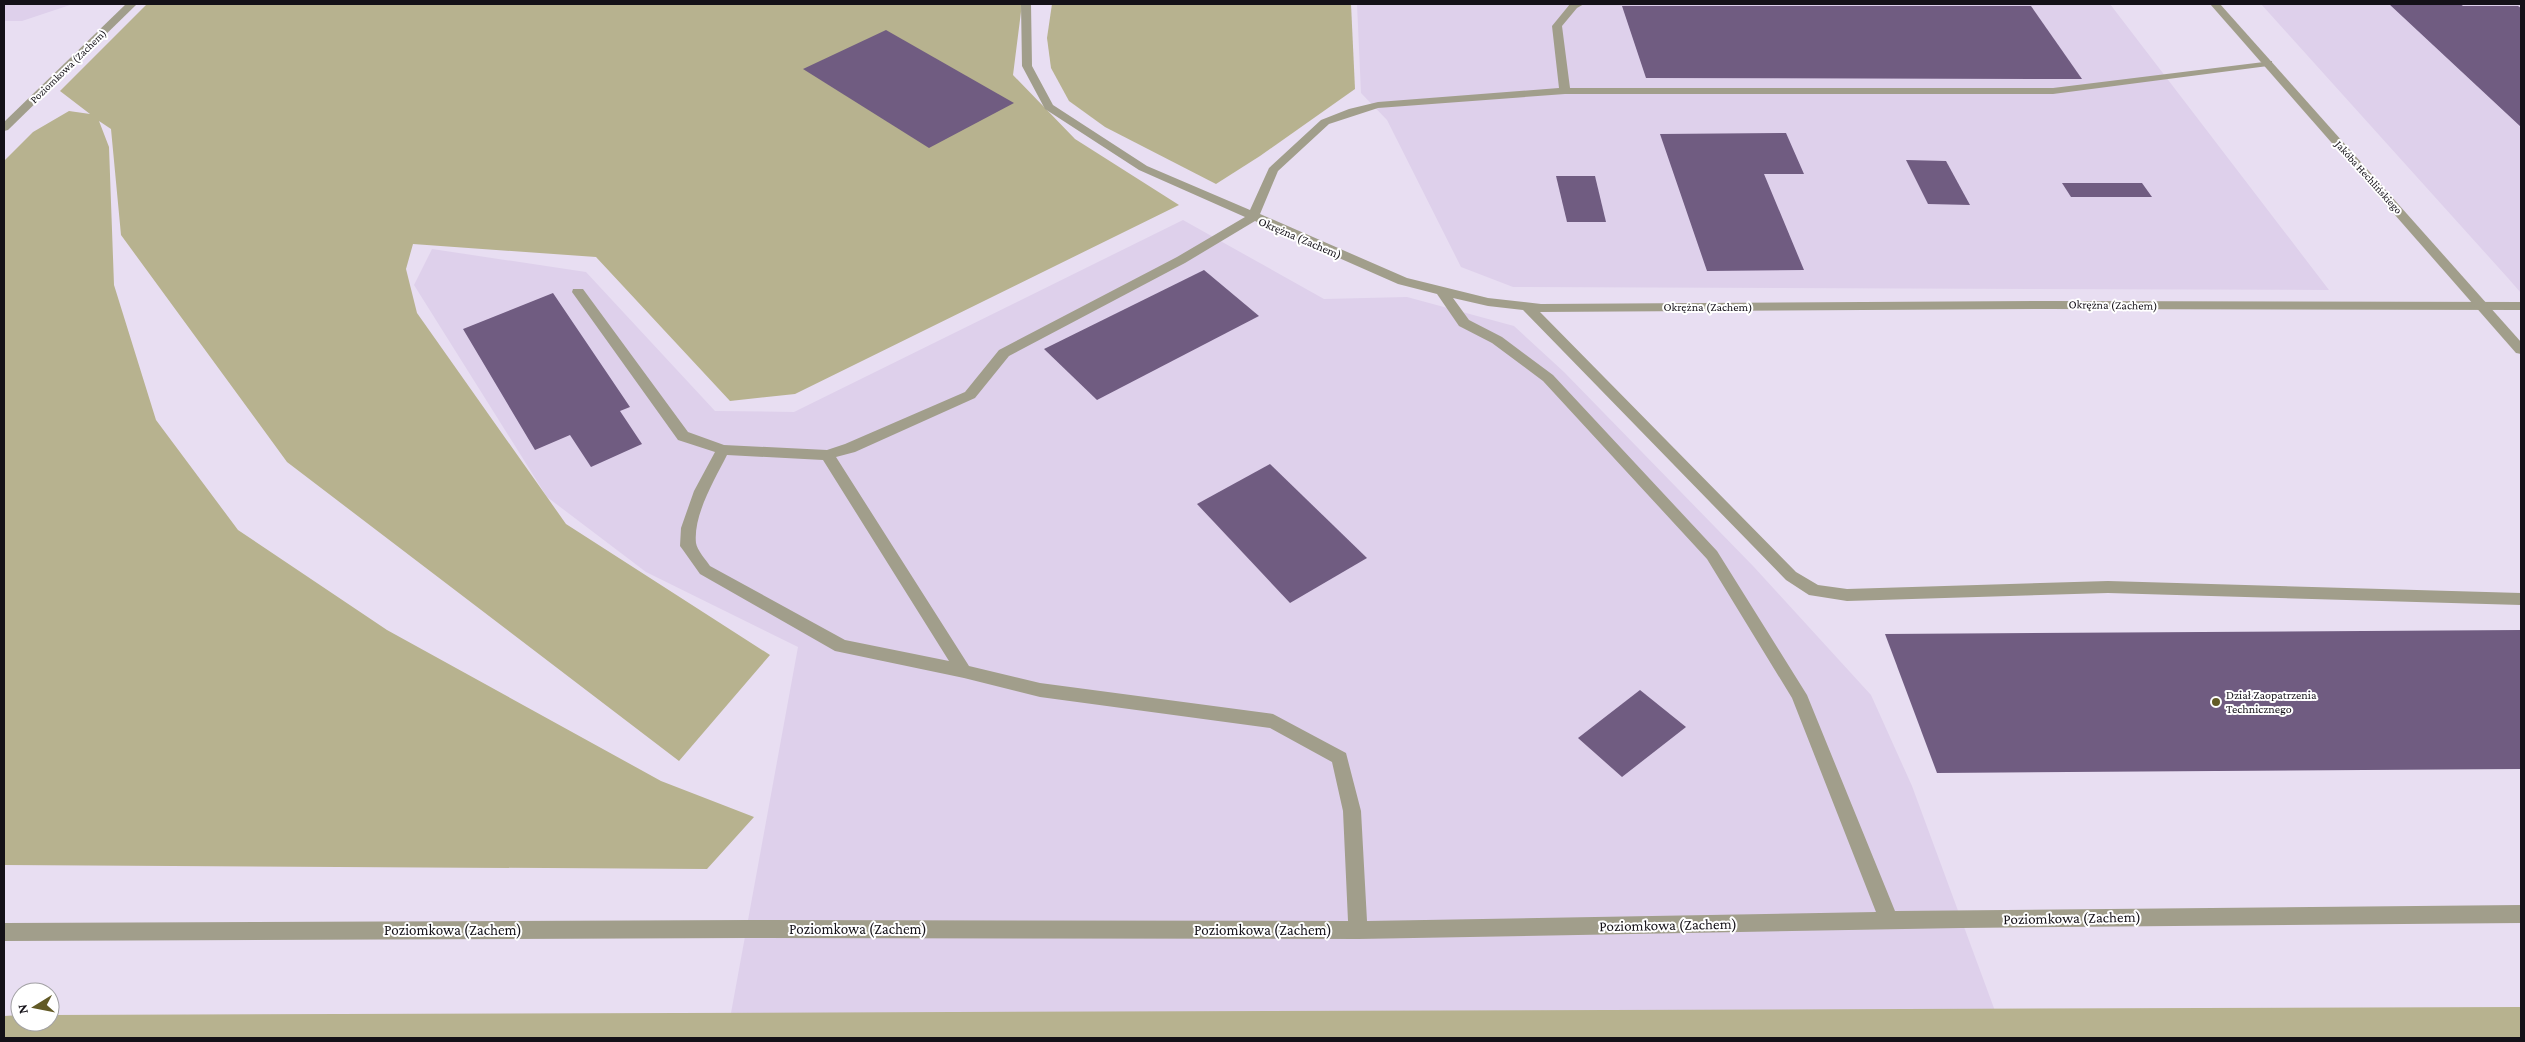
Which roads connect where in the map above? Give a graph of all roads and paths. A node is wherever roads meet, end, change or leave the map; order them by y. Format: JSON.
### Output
{"nodes":[{"id":1,"x":132,"y":4,"type":"edge"},
{"id":2,"x":1024,"y":4,"type":"edge"},
{"id":3,"x":1579,"y":4,"type":"edge"},
{"id":4,"x":2215,"y":4,"type":"edge"},
{"id":5,"x":2268,"y":63,"type":"junction"},
{"id":6,"x":1565,"y":92,"type":"junction"},
{"id":7,"x":4,"y":128,"type":"edge"},
{"id":8,"x":1253,"y":217,"type":"junction"},
{"id":9,"x":1442,"y":291,"type":"junction"},
{"id":10,"x":578,"y":292,"type":"dead end"},
{"id":11,"x":1526,"y":306,"type":"junction"},
{"id":12,"x":2484,"y":306,"type":"junction"},
{"id":13,"x":2521,"y":306,"type":"edge"},
{"id":14,"x":2521,"y":350,"type":"edge"},
{"id":15,"x":723,"y":450,"type":"junction"},
{"id":16,"x":826,"y":455,"type":"junction"},
{"id":17,"x":2521,"y":599,"type":"edge"},
{"id":18,"x":964,"y":672,"type":"junction"},
{"id":19,"x":2521,"y":914,"type":"edge"},
{"id":20,"x":1889,"y":921,"type":"junction"},
{"id":21,"x":1358,"y":930,"type":"junction"},
{"id":22,"x":4,"y":932,"type":"edge"}],
"edges":[{"from":1,"to":7,"type":"street","name":"Poziomkowa (Zachem)"},
{"from":2,"to":8,"type":"street","name":"Okrężna (Zachem)"},
{"from":3,"to":6,"type":"street"},
{"from":4,"to":5,"type":"street","name":"Jakóba Hechlińskiego"},
{"from":5,"to":6,"type":"street"},
{"from":5,"to":12,"type":"street","name":"Jakóba Hechlińskiego"},
{"from":6,"to":8,"type":"street"},
{"from":8,"to":9,"type":"street","name":"Okrężna (Zachem)"},
{"from":8,"to":16,"type":"street"},
{"from":9,"to":11,"type":"street","name":"Okrężna (Zachem)"},
{"from":9,"to":20,"type":"street"},
{"from":10,"to":15,"type":"street"},
{"from":11,"to":12,"type":"street","name":"Okrężna (Zachem)"},
{"from":11,"to":17,"type":"street"},
{"from":12,"to":13,"type":"street","name":"Okrężna (Zachem)"},
{"from":12,"to":14,"type":"street","name":"Jakóba Hechlińskiego"},
{"from":15,"to":16,"type":"street"},
{"from":15,"to":18,"type":"street"},
{"from":16,"to":18,"type":"street"},
{"from":18,"to":21,"type":"street"},
{"from":19,"to":20,"type":"street","name":"Poziomkowa (Zachem)"},
{"from":20,"to":21,"type":"street","name":"Poziomkowa (Zachem)"},
{"from":21,"to":22,"type":"street","name":"Poziomkowa (Zachem)"}]}
